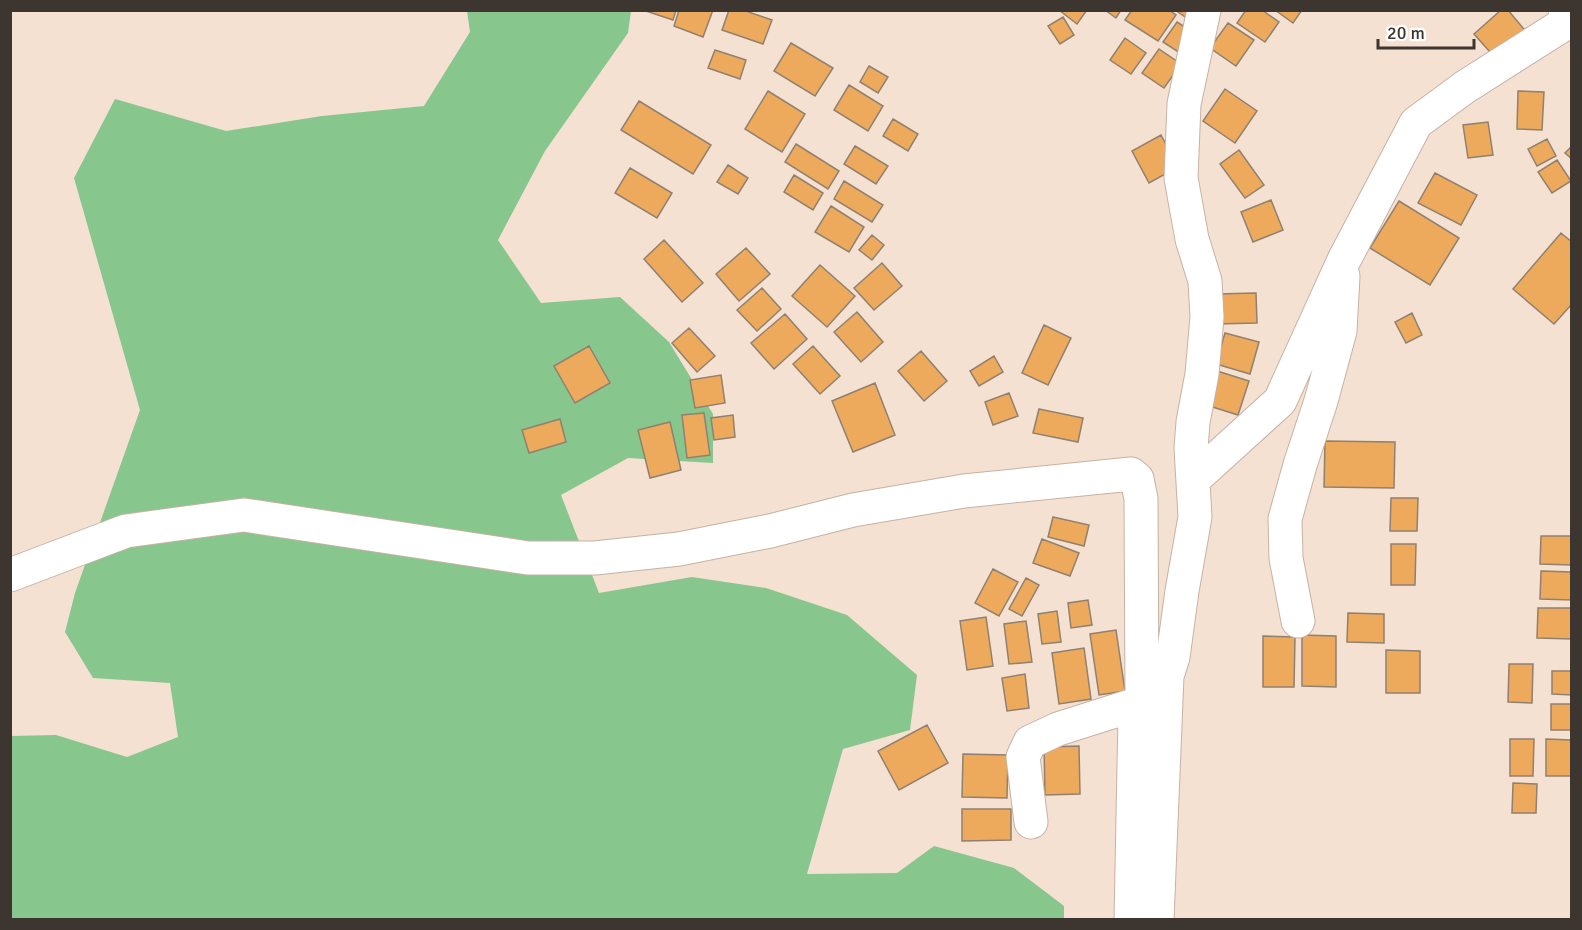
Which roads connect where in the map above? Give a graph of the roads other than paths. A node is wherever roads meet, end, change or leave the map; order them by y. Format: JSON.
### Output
{"nodes":[{"id":1,"x":1204,"y":10,"type":"edge"},
{"id":2,"x":1565,"y":10,"type":"edge"},
{"id":3,"x":1572,"y":18,"type":"edge"},
{"id":4,"x":1344,"y":260,"type":"junction"},
{"id":5,"x":1193,"y":480,"type":"junction"},
{"id":6,"x":10,"y":575,"type":"edge"},
{"id":7,"x":1298,"y":621,"type":"dead end"},
{"id":8,"x":1167,"y":676,"type":"junction"},
{"id":9,"x":1139,"y":701,"type":"junction"},
{"id":10,"x":1031,"y":822,"type":"dead end"},
{"id":11,"x":1131,"y":920,"type":"edge"},
{"id":12,"x":1157,"y":920,"type":"edge"}],
"edges":[{"from":1,"to":5,"type":"main road"},
{"from":2,"to":3,"type":"main road"},
{"from":3,"to":4,"type":"main road"},
{"from":4,"to":5,"type":"main road"},
{"from":4,"to":7,"type":"main road"},
{"from":5,"to":8,"type":"main road"},
{"from":6,"to":9,"type":"main road"},
{"from":8,"to":9,"type":"main road"},
{"from":8,"to":12,"type":"main road"},
{"from":9,"to":10,"type":"main road"},
{"from":9,"to":11,"type":"main road"}]}
